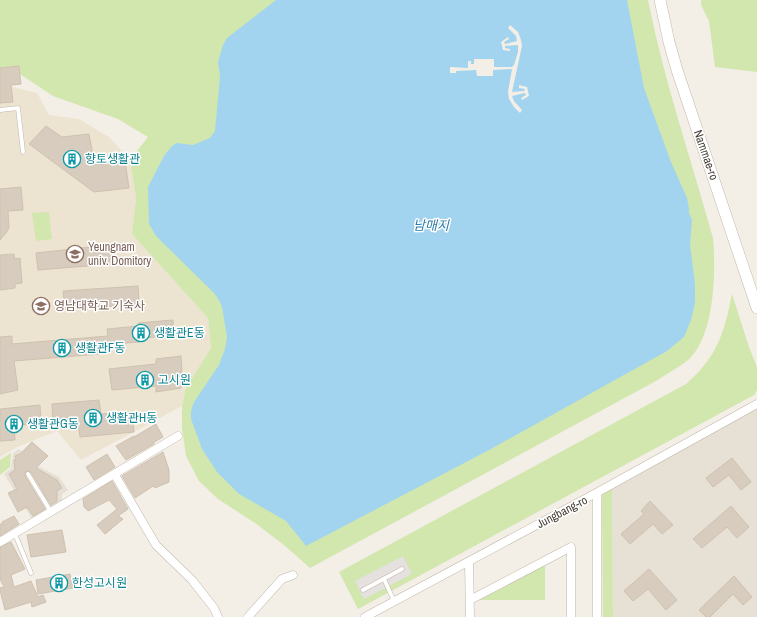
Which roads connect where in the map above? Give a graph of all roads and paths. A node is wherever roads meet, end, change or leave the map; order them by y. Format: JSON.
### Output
{"nodes":[{"id":1,"x":660,"y":0,"type":"edge"},
{"id":2,"x":0,"y":110,"type":"edge"},
{"id":3,"x":23,"y":152,"type":"dead end"},
{"id":4,"x":757,"y":308,"type":"edge"},
{"id":5,"x":757,"y":404,"type":"edge"},
{"id":6,"x":178,"y":436,"type":"dead end"},
{"id":7,"x":28,"y":474,"type":"dead end"},
{"id":8,"x":114,"y":475,"type":"junction"},
{"id":9,"x":597,"y":493,"type":"junction"},
{"id":10,"x":51,"y":512,"type":"junction"},
{"id":11,"x":15,"y":534,"type":"junction"},
{"id":12,"x":0,"y":542,"type":"edge"},
{"id":13,"x":469,"y":562,"type":"junction"},
{"id":14,"x":402,"y":569,"type":"dead end"},
{"id":15,"x":31,"y":573,"type":"dead end"},
{"id":16,"x":293,"y":575,"type":"dead end"},
{"id":17,"x":384,"y":579,"type":"junction"},
{"id":18,"x":363,"y":590,"type":"dead end"},
{"id":19,"x":470,"y":600,"type":"junction"},
{"id":20,"x":395,"y":601,"type":"junction"},
{"id":21,"x":382,"y":613,"type":"edge"},
{"id":22,"x":218,"y":617,"type":"edge"},
{"id":23,"x":248,"y":617,"type":"edge"},
{"id":24,"x":366,"y":617,"type":"edge"},
{"id":25,"x":470,"y":617,"type":"edge"},
{"id":26,"x":571,"y":617,"type":"edge"},
{"id":27,"x":597,"y":617,"type":"edge"}],
"edges":[{"from":1,"to":4,"type":"street","name":"Nammae-ro"},
{"from":2,"to":3,"type":"lane"},
{"from":5,"to":9,"type":"street","name":"Jungbang-ro"},
{"from":6,"to":8,"type":"street"},
{"from":7,"to":10,"type":"lane"},
{"from":8,"to":10,"type":"street"},
{"from":8,"to":22,"type":"street"},
{"from":9,"to":13,"type":"street","name":"Jungbang-ro"},
{"from":9,"to":27,"type":"street"},
{"from":10,"to":11,"type":"street"},
{"from":11,"to":12,"type":"street"},
{"from":11,"to":15,"type":"lane"},
{"from":13,"to":19,"type":"street"},
{"from":13,"to":20,"type":"street","name":"Jungbang-ro"},
{"from":14,"to":17,"type":"lane"},
{"from":16,"to":23,"type":"street"},
{"from":17,"to":18,"type":"lane"},
{"from":17,"to":20,"type":"lane"},
{"from":19,"to":25,"type":"street"},
{"from":19,"to":26,"type":"street"},
{"from":20,"to":21,"type":"street","name":"Jungbang-ro"},
{"from":21,"to":24,"type":"street","name":"Jungbang-ro"}]}
